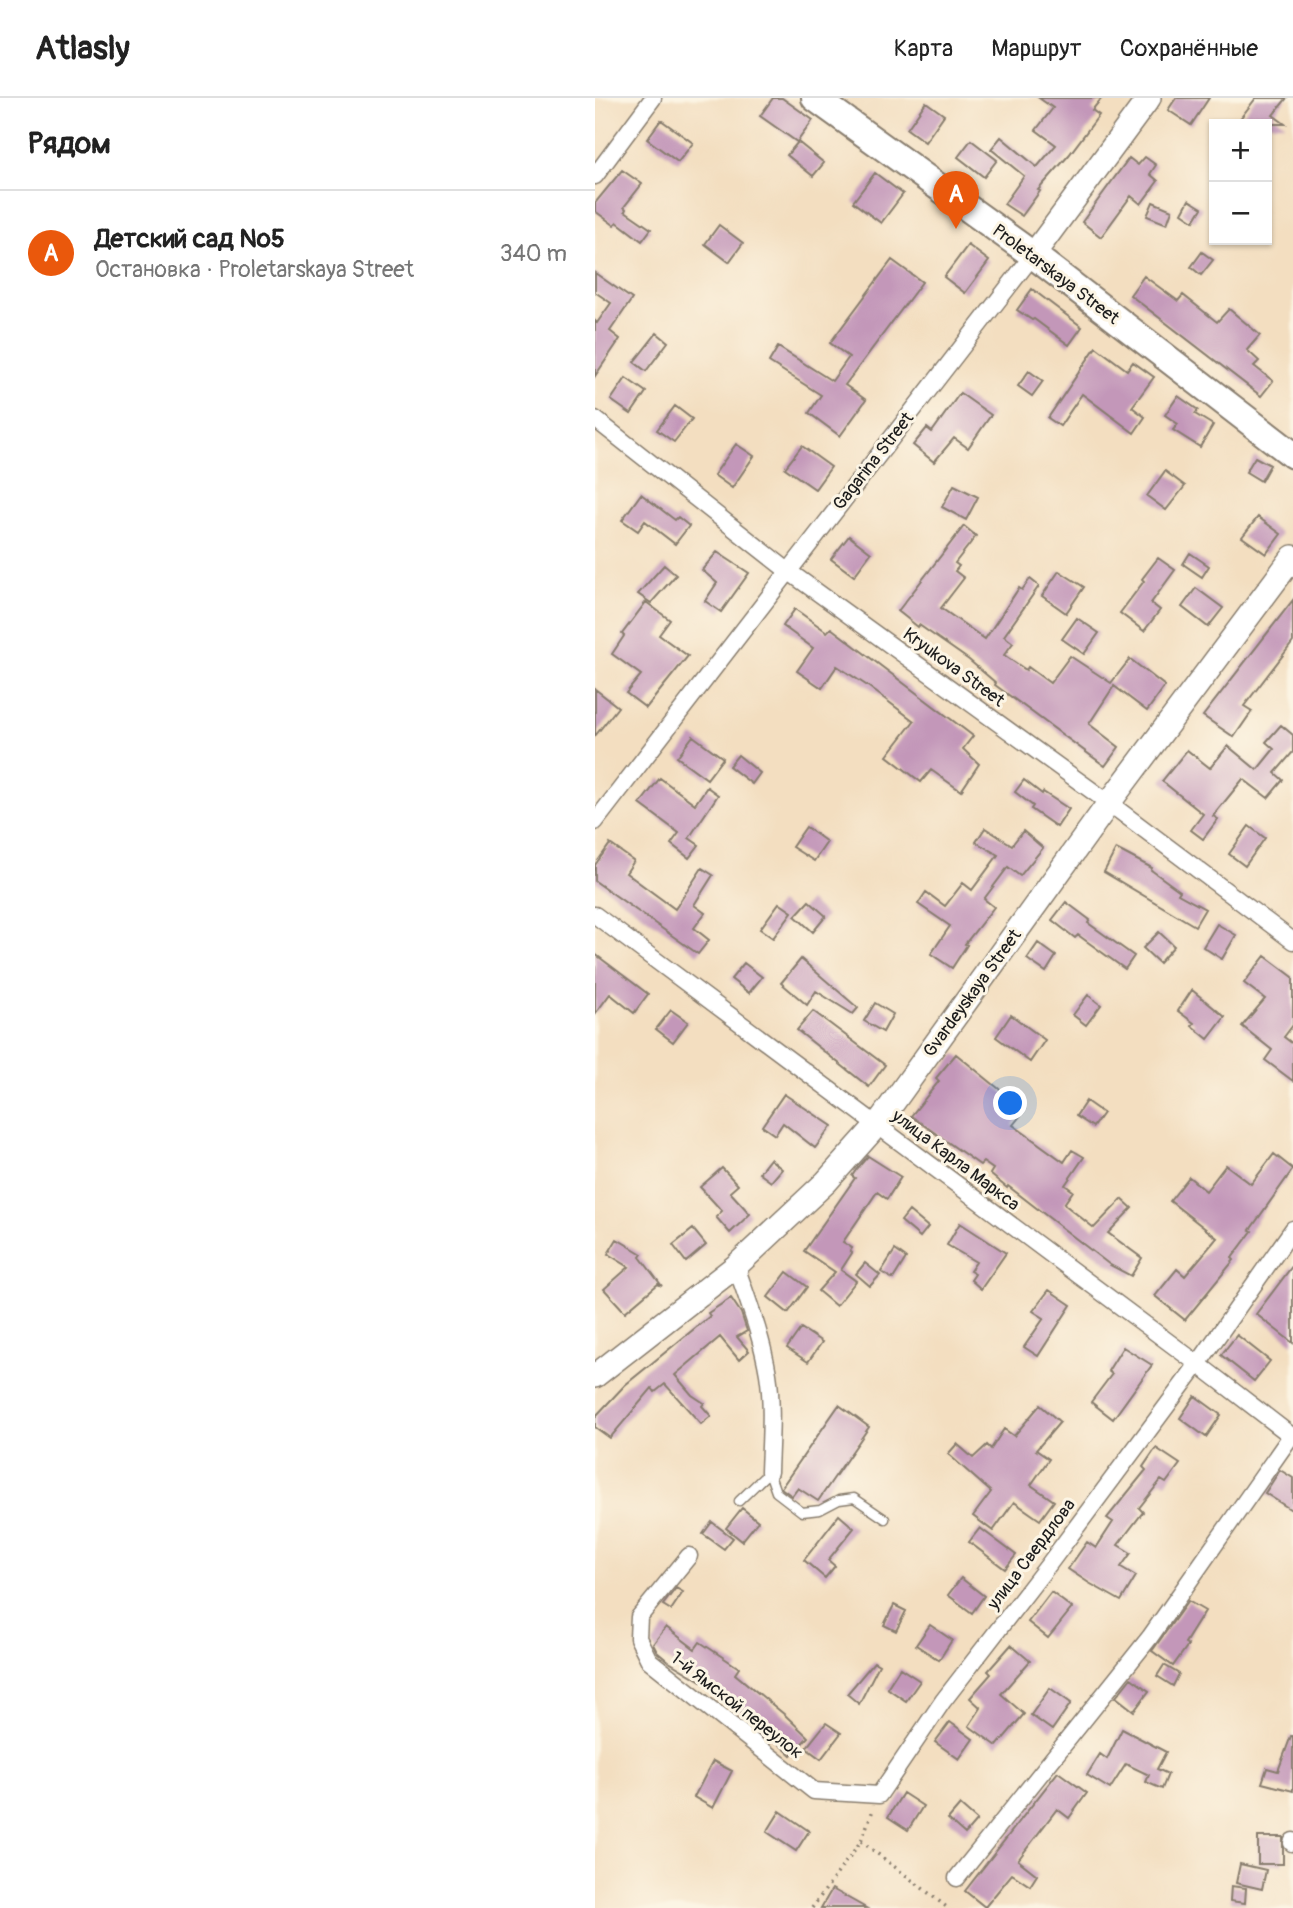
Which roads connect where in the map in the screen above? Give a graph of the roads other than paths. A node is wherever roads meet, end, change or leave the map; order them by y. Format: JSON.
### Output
{"nodes":[{"id":1,"x":653,"y":98,"type":"edge"},
{"id":2,"x":815,"y":98,"type":"edge"},
{"id":3,"x":1149,"y":98,"type":"edge"},
{"id":4,"x":595,"y":176,"type":"edge"},
{"id":5,"x":1033,"y":255,"type":"junction"},
{"id":6,"x":596,"y":419,"type":"edge"},
{"id":7,"x":1293,"y":455,"type":"edge"},
{"id":8,"x":1293,"y":557,"type":"edge"},
{"id":9,"x":788,"y":570,"type":"junction"},
{"id":10,"x":1109,"y":803,"type":"junction"},
{"id":11,"x":595,"y":822,"type":"edge"},
{"id":12,"x":595,"y":915,"type":"edge"},
{"id":13,"x":1293,"y":941,"type":"edge"},
{"id":14,"x":877,"y":1125,"type":"junction"},
{"id":15,"x":1293,"y":1229,"type":"edge"},
{"id":16,"x":736,"y":1266,"type":"junction"},
{"id":17,"x":1198,"y":1364,"type":"junction"},
{"id":18,"x":597,"y":1371,"type":"edge"},
{"id":19,"x":1292,"y":1437,"type":"edge"},
{"id":20,"x":769,"y":1472,"type":"junction"},
{"id":21,"x":739,"y":1501,"type":"dead end"},
{"id":22,"x":885,"y":1519,"type":"dead end"},
{"id":23,"x":689,"y":1556,"type":"dead end"},
{"id":24,"x":879,"y":1795,"type":"joint"},
{"id":25,"x":957,"y":1878,"type":"dead end"}],
"edges":[{"from":1,"to":4,"type":"street"},
{"from":2,"to":5,"type":"main road","name":"Proletarskaya Street"},
{"from":3,"to":5,"type":"street","name":"Gagarina Street"},
{"from":5,"to":7,"type":"main road","name":"Proletarskaya Street"},
{"from":5,"to":9,"type":"street","name":"Gagarina Street"},
{"from":6,"to":9,"type":"street","name":"Kryukova Street"},
{"from":8,"to":10,"type":"street","name":"Gvardeyskaya Street"},
{"from":9,"to":10,"type":"street","name":"Kryukova Street"},
{"from":9,"to":11,"type":"street","name":"Gagarina Street"},
{"from":10,"to":13,"type":"street","name":"Kryukova Street"},
{"from":10,"to":14,"type":"street","name":"Gvardeyskaya Street"},
{"from":12,"to":14,"type":"street","name":"улица Карла Маркса"},
{"from":14,"to":16,"type":"street","name":"Gvardeyskaya Street"},
{"from":14,"to":17,"type":"street","name":"улица Карла Маркса"},
{"from":15,"to":17,"type":"street","name":"улица Свердлова"},
{"from":16,"to":18,"type":"street","name":"Gvardeyskaya Street"},
{"from":16,"to":20,"type":"street"},
{"from":17,"to":19,"type":"street","name":"улица Карла Маркса"},
{"from":17,"to":24,"type":"street","name":"улица Свердлова"},
{"from":19,"to":25,"type":"street"},
{"from":20,"to":21,"type":"lane"},
{"from":20,"to":22,"type":"lane"},
{"from":23,"to":24,"type":"street","name":"1-й Ямской переулок"}]}
